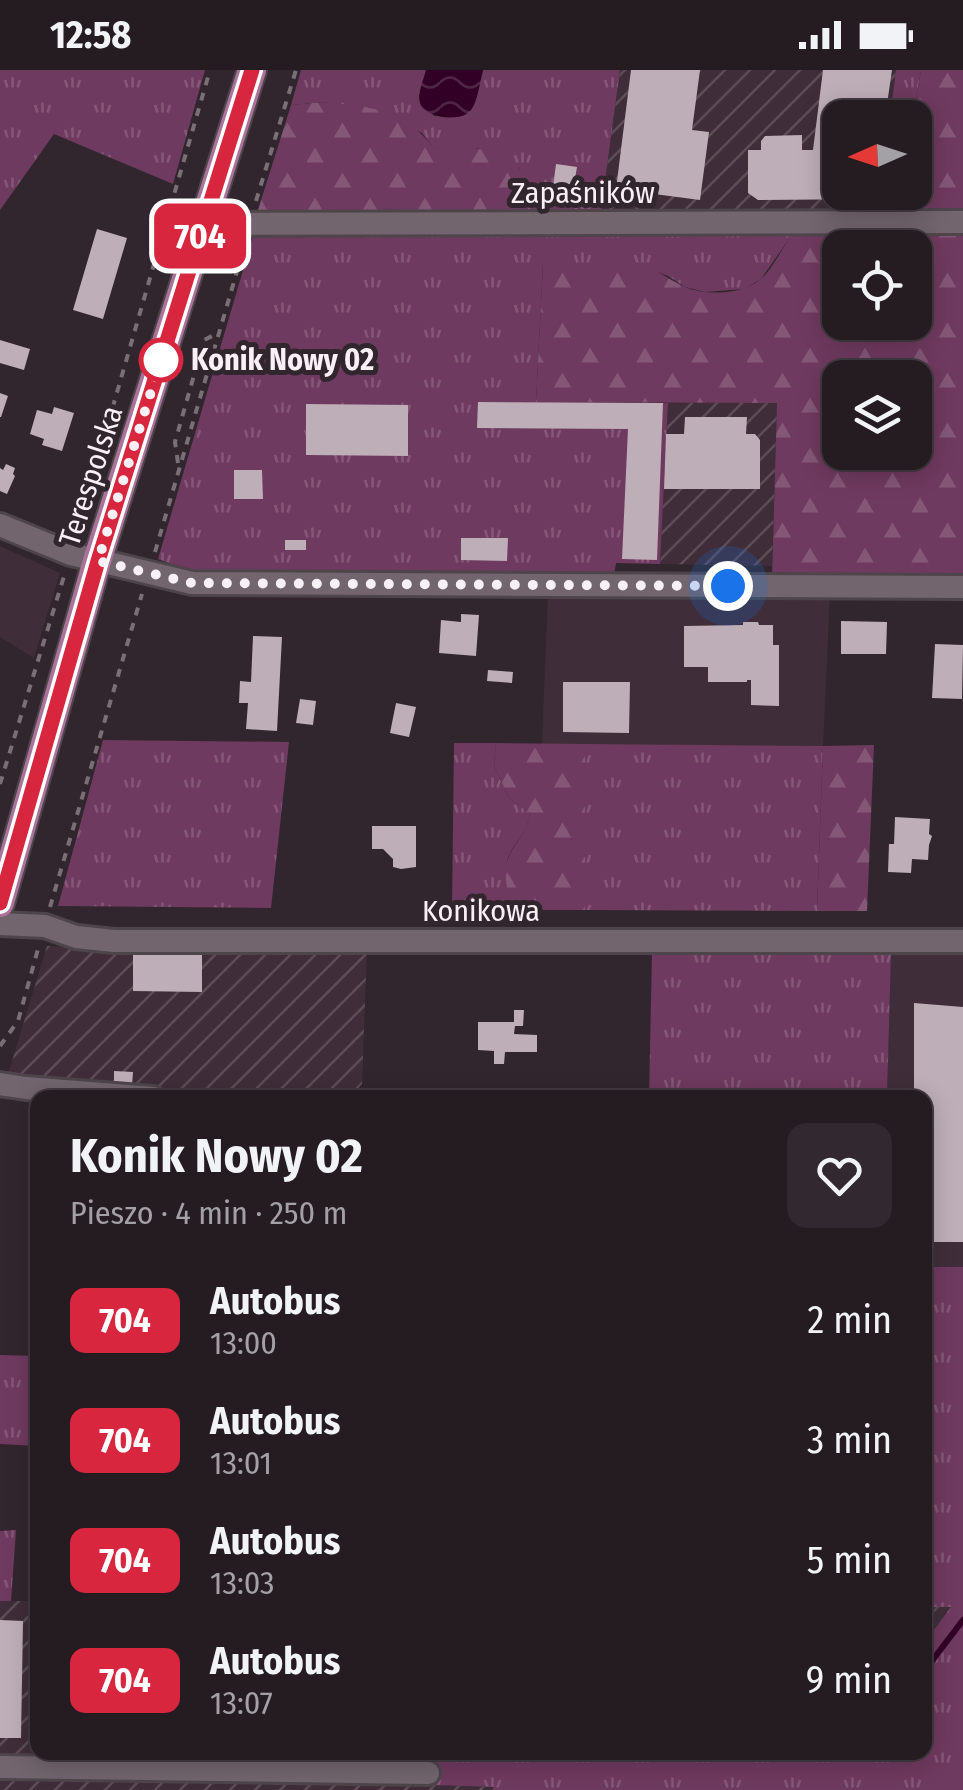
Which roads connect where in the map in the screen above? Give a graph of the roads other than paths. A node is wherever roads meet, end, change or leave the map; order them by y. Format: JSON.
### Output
{"nodes":[{"id":1,"x":252,"y":70,"type":"edge"},
{"id":2,"x":963,"y":222,"type":"edge"},
{"id":3,"x":204,"y":224,"type":"junction"},
{"id":4,"x":0,"y":526,"type":"edge"},
{"id":5,"x":84,"y":557,"type":"junction"},
{"id":6,"x":963,"y":587,"type":"edge"},
{"id":7,"x":0,"y":903,"type":"edge"},
{"id":8,"x":0,"y":924,"type":"edge"},
{"id":9,"x":963,"y":941,"type":"edge"},
{"id":10,"x":0,"y":1084,"type":"edge"},
{"id":11,"x":51,"y":1090,"type":"edge"},
{"id":12,"x":0,"y":1768,"type":"edge"},
{"id":13,"x":428,"y":1772,"type":"dead end"}],
"edges":[{"from":1,"to":3,"type":"main road","name":"Terespolska"},
{"from":2,"to":3,"type":"street","name":"Zapaśników"},
{"from":3,"to":5,"type":"main road","name":"Terespolska"},
{"from":4,"to":5,"type":"street"},
{"from":5,"to":6,"type":"street"},
{"from":5,"to":7,"type":"main road","name":"Terespolska"},
{"from":8,"to":9,"type":"street","name":"Konikowa"},
{"from":10,"to":11,"type":"street"},
{"from":12,"to":13,"type":"street"}]}
